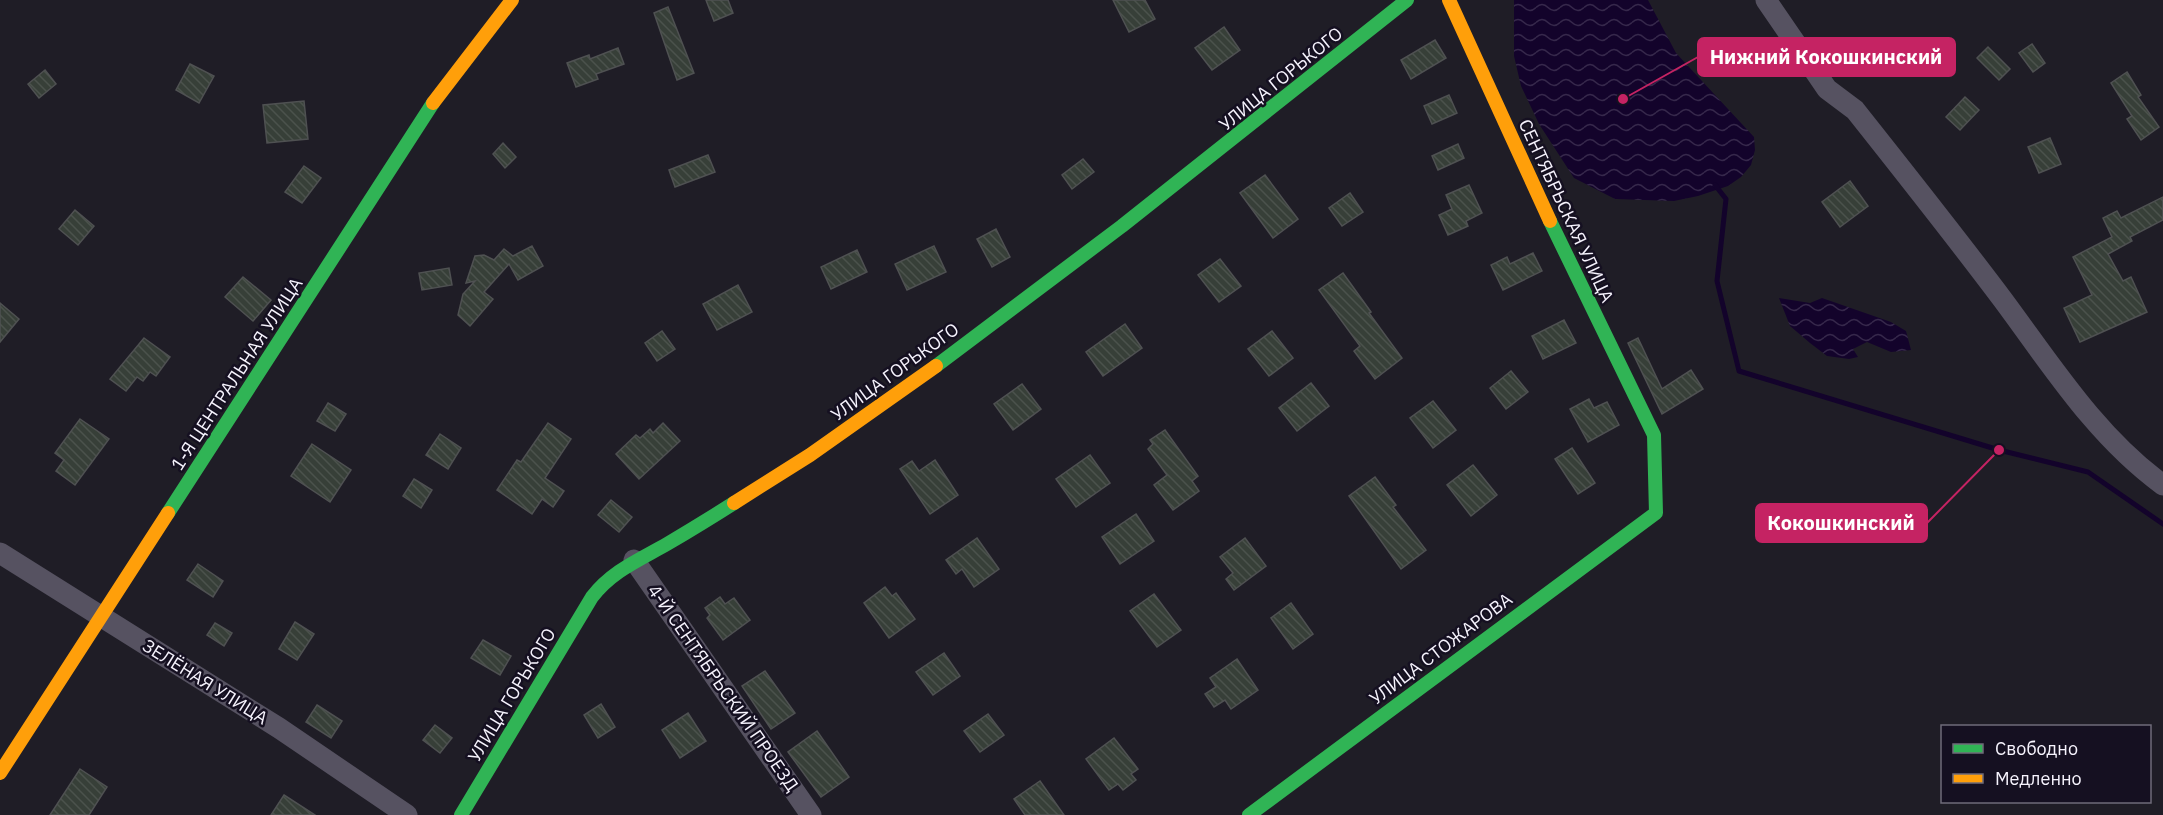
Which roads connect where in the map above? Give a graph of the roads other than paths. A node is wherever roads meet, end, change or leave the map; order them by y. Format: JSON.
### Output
{"nodes":[{"id":1,"x":512,"y":0,"type":"edge"},
{"id":2,"x":1407,"y":0,"type":"edge"},
{"id":3,"x":1449,"y":0,"type":"edge"},
{"id":4,"x":1766,"y":0,"type":"edge"},
{"id":5,"x":2163,"y":485,"type":"edge"},
{"id":6,"x":1656,"y":513,"type":"joint"},
{"id":7,"x":0,"y":553,"type":"edge"},
{"id":8,"x":634,"y":560,"type":"junction"},
{"id":9,"x":101,"y":618,"type":"junction"},
{"id":10,"x":0,"y":773,"type":"edge"},
{"id":11,"x":407,"y":815,"type":"edge"},
{"id":12,"x":461,"y":815,"type":"edge"},
{"id":13,"x":811,"y":815,"type":"edge"},
{"id":14,"x":1249,"y":815,"type":"edge"}],
"edges":[{"from":1,"to":9,"type":"street","name":"1-Я ЦЕНТРАЛЬНАЯ УЛИЦА"},
{"from":2,"to":8,"type":"street","name":"УЛИЦА ГОРЬКОГО"},
{"from":3,"to":6,"type":"street","name":"СЕНТЯБРЬСКАЯ УЛИЦА"},
{"from":4,"to":5,"type":"street"},
{"from":6,"to":14,"type":"street","name":"УЛИЦА СТОЖАРОВА"},
{"from":7,"to":9,"type":"street","name":"ЗЕЛЁНАЯ УЛИЦА"},
{"from":8,"to":12,"type":"street","name":"УЛИЦА ГОРЬКОГО"},
{"from":8,"to":13,"type":"street","name":"4-Й СЕНТЯБРЬСКИЙ ПРОЕЗД"},
{"from":9,"to":10,"type":"street","name":"1-Я ЦЕНТРАЛЬНАЯ УЛИЦА"},
{"from":9,"to":11,"type":"street","name":"ЗЕЛЁНАЯ УЛИЦА"}]}
